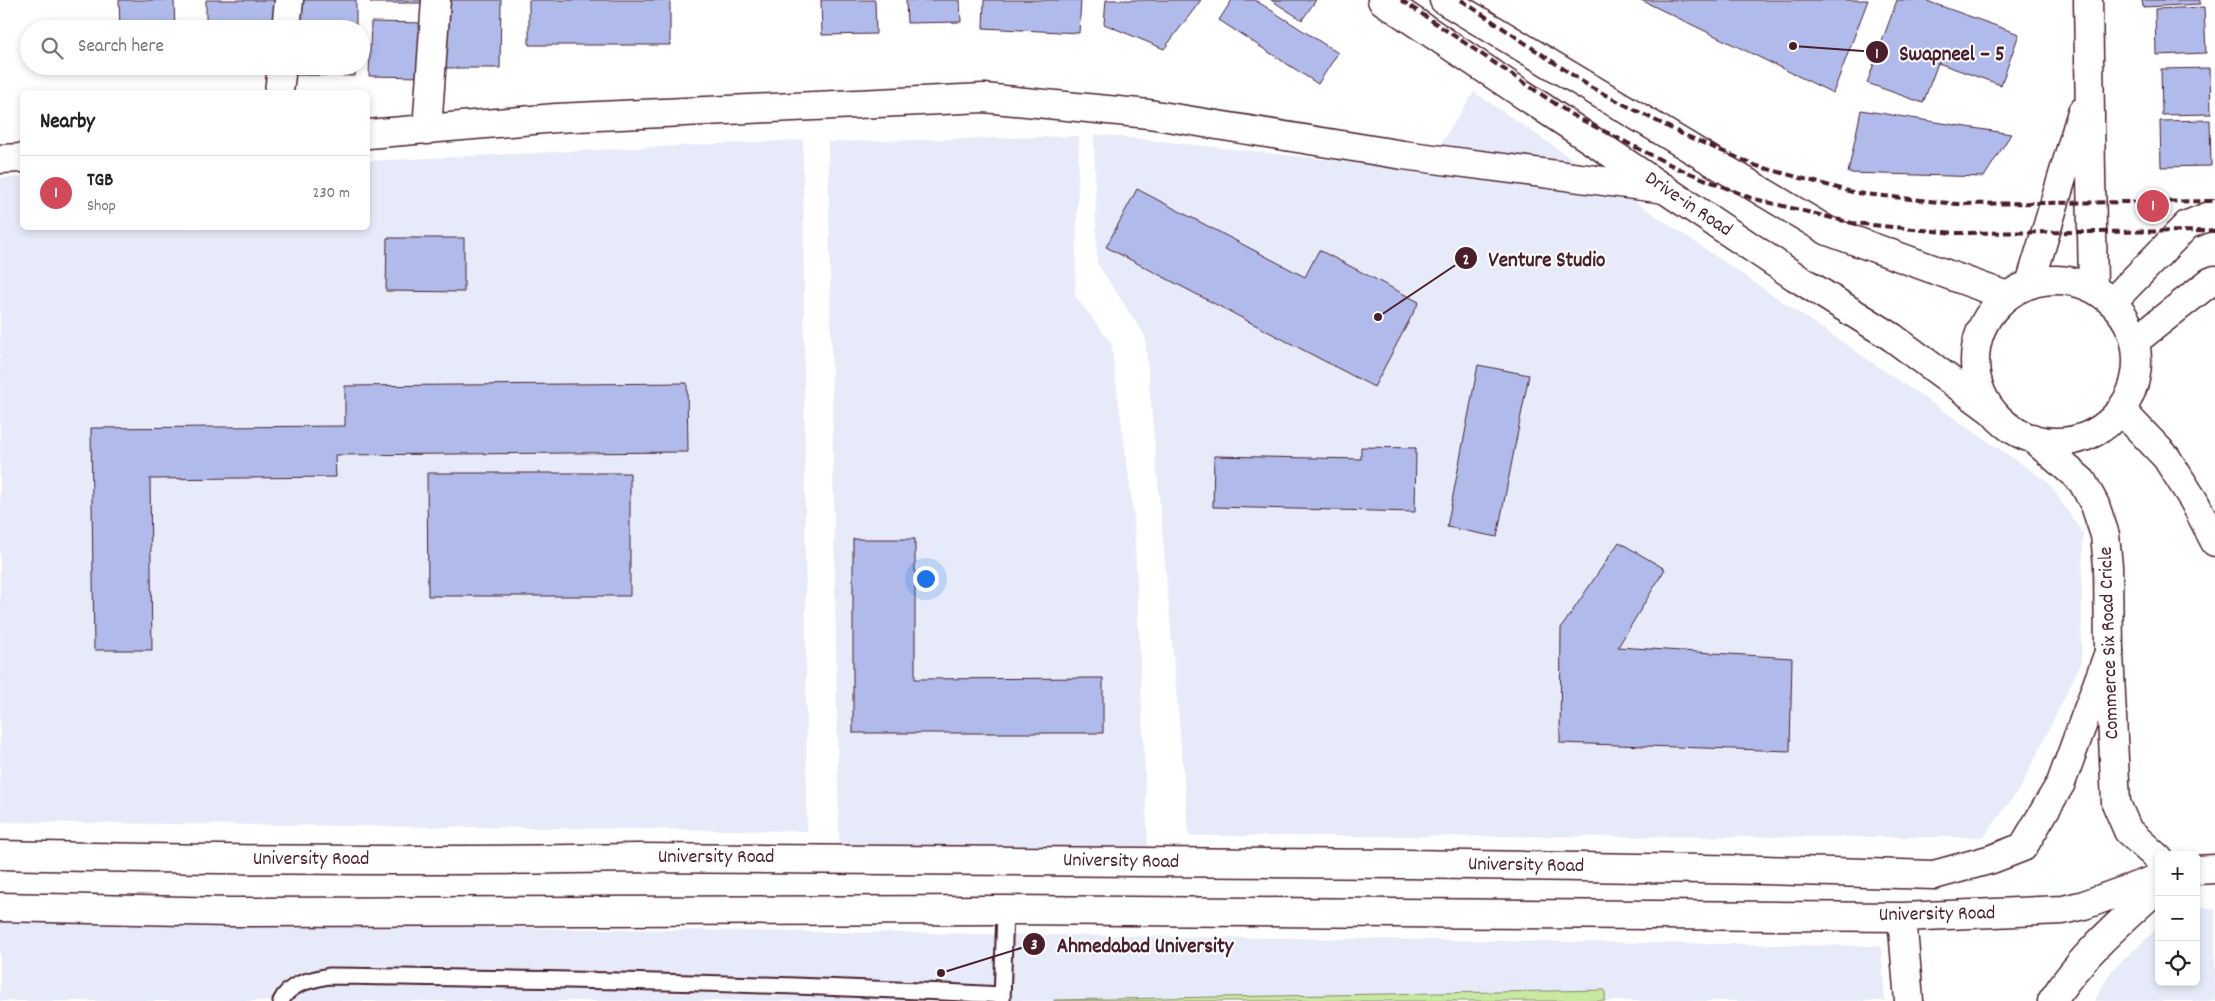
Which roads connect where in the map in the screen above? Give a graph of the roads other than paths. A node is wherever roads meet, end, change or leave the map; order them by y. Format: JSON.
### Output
{"nodes":[{"id":1,"x":289,"y":0,"type":"edge"},
{"id":2,"x":436,"y":0,"type":"edge"},
{"id":3,"x":1382,"y":0,"type":"edge"},
{"id":4,"x":2088,"y":0,"type":"edge"},
{"id":5,"x":1453,"y":3,"type":"edge"},
{"id":6,"x":287,"y":20,"type":"edge"},
{"id":7,"x":281,"y":75,"type":"edge"},
{"id":8,"x":2090,"y":87,"type":"junction"},
{"id":9,"x":279,"y":90,"type":"edge"},
{"id":10,"x":427,"y":130,"type":"junction"},
{"id":11,"x":370,"y":134,"type":"edge"},
{"id":12,"x":20,"y":158,"type":"edge"},
{"id":13,"x":0,"y":159,"type":"edge"},
{"id":14,"x":1664,"y":189,"type":"junction"},
{"id":15,"x":2215,"y":214,"type":"edge"},
{"id":16,"x":2215,"y":280,"type":"edge"},
{"id":17,"x":2018,"y":290,"type":"junction"},
{"id":18,"x":2103,"y":295,"type":"junction"},
{"id":19,"x":2135,"y":340,"type":"junction"},
{"id":20,"x":2121,"y":410,"type":"junction"},
{"id":21,"x":1992,"y":411,"type":"junction"},
{"id":22,"x":2032,"y":438,"type":"junction"},
{"id":23,"x":2215,"y":542,"type":"edge"},
{"id":24,"x":2109,"y":652,"type":"junction"},
{"id":25,"x":0,"y":855,"type":"edge"},
{"id":26,"x":2155,"y":855,"type":"edge"},
{"id":27,"x":2215,"y":869,"type":"edge"},
{"id":28,"x":2200,"y":870,"type":"edge"},
{"id":29,"x":2155,"y":879,"type":"edge"},
{"id":30,"x":2155,"y":891,"type":"edge"},
{"id":31,"x":0,"y":907,"type":"edge"},
{"id":32,"x":1006,"y":910,"type":"junction"},
{"id":33,"x":1902,"y":916,"type":"junction"},
{"id":34,"x":1002,"y":998,"type":"edge"},
{"id":35,"x":281,"y":1001,"type":"edge"},
{"id":36,"x":1909,"y":1001,"type":"edge"},
{"id":37,"x":2052,"y":1001,"type":"edge"}],
"edges":[{"from":1,"to":6,"type":"street"},
{"from":2,"to":10,"type":"street"},
{"from":3,"to":14,"type":"street","name":"Drive-in Road"},
{"from":4,"to":8,"type":"street"},
{"from":5,"to":17,"type":"street"},
{"from":7,"to":9,"type":"street"},
{"from":8,"to":17,"type":"street"},
{"from":8,"to":18,"type":"street"},
{"from":10,"to":11,"type":"street"},
{"from":10,"to":14,"type":"street"},
{"from":12,"to":13,"type":"street"},
{"from":14,"to":21,"type":"street","name":"Drive-in Road"},
{"from":15,"to":18,"type":"street"},
{"from":16,"to":19,"type":"street"},
{"from":17,"to":18,"type":"street"},
{"from":17,"to":21,"type":"street"},
{"from":18,"to":19,"type":"street"},
{"from":19,"to":20,"type":"street"},
{"from":20,"to":22,"type":"street"},
{"from":20,"to":23,"type":"street"},
{"from":21,"to":22,"type":"street"},
{"from":22,"to":24,"type":"street","name":"Commerce Six Road Cricle"},
{"from":24,"to":25,"type":"street","name":"University Road"},
{"from":24,"to":26,"type":"street","name":"Commerce Six Road Cricle"},
{"from":27,"to":28,"type":"street"},
{"from":29,"to":33,"type":"street","name":"University Road"},
{"from":30,"to":37,"type":"street"},
{"from":31,"to":32,"type":"street","name":"University Road"},
{"from":32,"to":33,"type":"street","name":"University Road"},
{"from":32,"to":34,"type":"lane"},
{"from":33,"to":36,"type":"street"},
{"from":34,"to":35,"type":"lane"}]}
